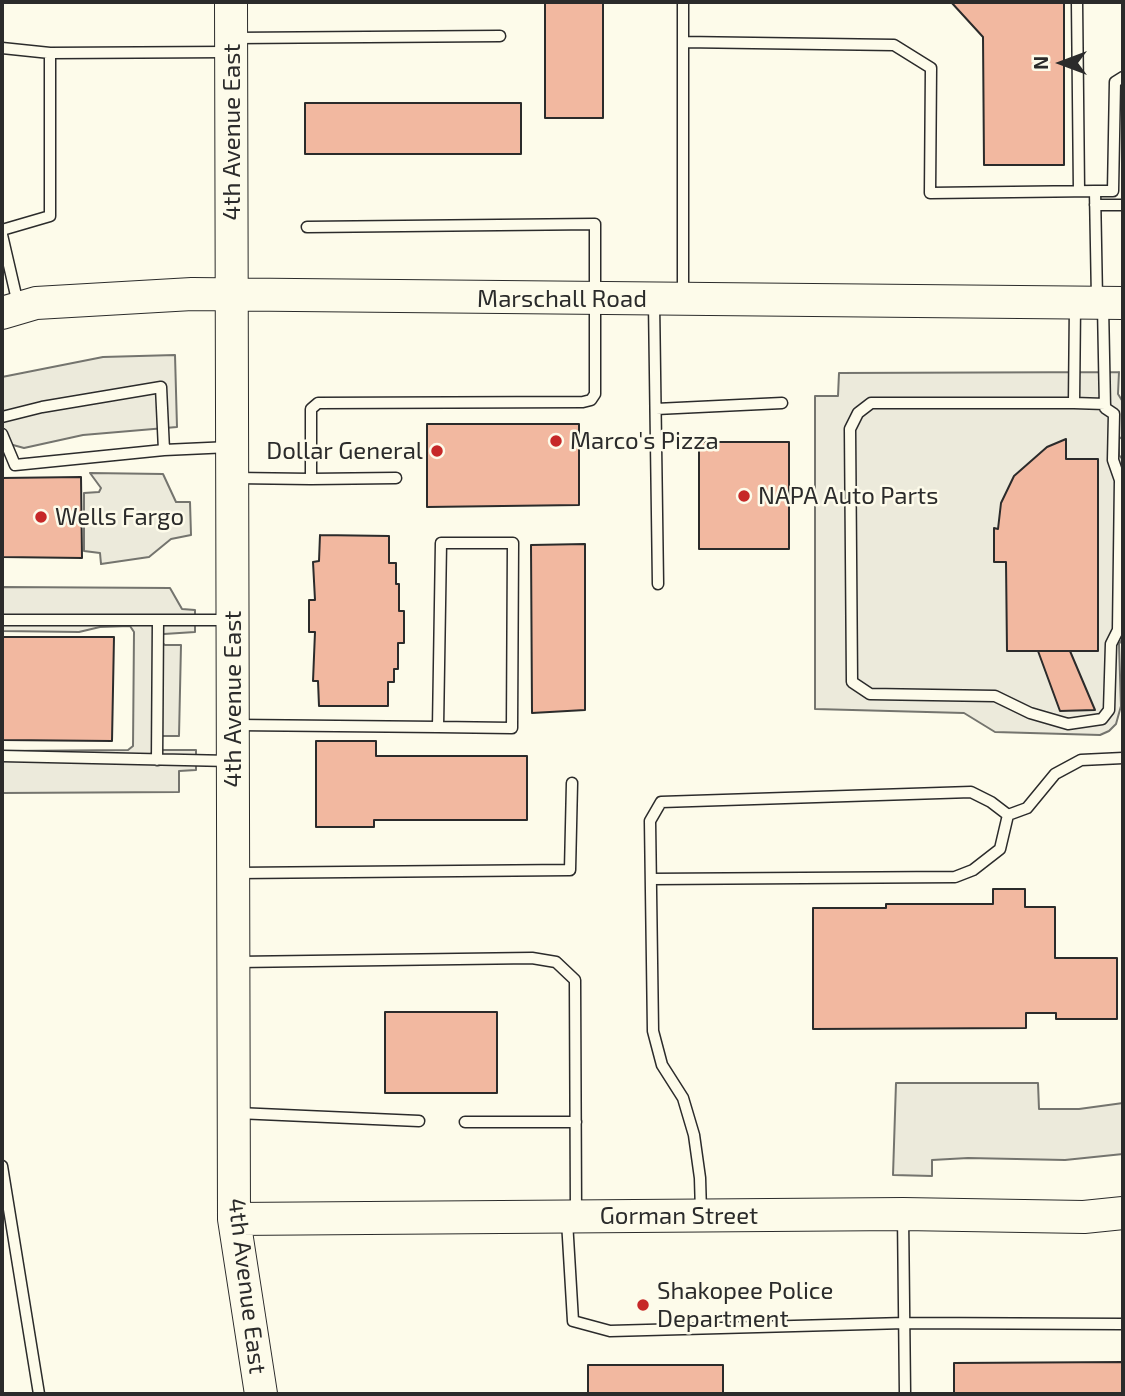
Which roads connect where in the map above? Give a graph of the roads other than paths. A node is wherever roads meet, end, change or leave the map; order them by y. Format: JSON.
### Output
{"nodes":[{"id":1,"x":231,"y":2,"type":"edge"},
{"id":2,"x":683,"y":2,"type":"edge"},
{"id":3,"x":1077,"y":2,"type":"edge"},
{"id":4,"x":500,"y":36,"type":"dead end"},
{"id":5,"x":682,"y":42,"type":"junction"},
{"id":6,"x":231,"y":45,"type":"junction"},
{"id":7,"x":2,"y":48,"type":"edge"},
{"id":8,"x":50,"y":53,"type":"junction"},
{"id":9,"x":1123,"y":77,"type":"edge"},
{"id":10,"x":1079,"y":191,"type":"junction"},
{"id":11,"x":1095,"y":191,"type":"junction"},
{"id":12,"x":1095,"y":205,"type":"junction"},
{"id":13,"x":1123,"y":205,"type":"edge"},
{"id":14,"x":307,"y":227,"type":"dead end"},
{"id":15,"x":2,"y":233,"type":"edge"},
{"id":16,"x":233,"y":296,"type":"junction"},
{"id":17,"x":594,"y":299,"type":"junction"},
{"id":18,"x":668,"y":299,"type":"junction"},
{"id":19,"x":1100,"y":302,"type":"edge"},
{"id":20,"x":10,"y":310,"type":"edge"},
{"id":21,"x":782,"y":403,"type":"dead end"},
{"id":22,"x":1074,"y":403,"type":"junction"},
{"id":23,"x":1105,"y":404,"type":"junction"},
{"id":24,"x":656,"y":409,"type":"junction"},
{"id":25,"x":1119,"y":414,"type":"edge"},
{"id":26,"x":2,"y":417,"type":"edge"},
{"id":27,"x":2,"y":434,"type":"edge"},
{"id":28,"x":233,"y":446,"type":"junction"},
{"id":29,"x":164,"y":450,"type":"junction"},
{"id":30,"x":233,"y":478,"type":"junction"},
{"id":31,"x":396,"y":478,"type":"dead end"},
{"id":32,"x":311,"y":479,"type":"junction"},
{"id":33,"x":658,"y":583,"type":"dead end"},
{"id":34,"x":2,"y":620,"type":"edge"},
{"id":35,"x":158,"y":620,"type":"junction"},
{"id":36,"x":233,"y":620,"type":"junction"},
{"id":37,"x":234,"y":725,"type":"junction"},
{"id":38,"x":438,"y":727,"type":"junction"},
{"id":39,"x":2,"y":756,"type":"edge"},
{"id":40,"x":1123,"y":758,"type":"edge"},
{"id":41,"x":157,"y":760,"type":"junction"},
{"id":42,"x":234,"y":761,"type":"junction"},
{"id":43,"x":572,"y":783,"type":"dead end"},
{"id":44,"x":1007,"y":815,"type":"junction"},
{"id":45,"x":234,"y":873,"type":"junction"},
{"id":46,"x":651,"y":879,"type":"junction"},
{"id":47,"x":234,"y":962,"type":"junction"},
{"id":48,"x":234,"y":1113,"type":"junction"},
{"id":49,"x":419,"y":1121,"type":"dead end"},
{"id":50,"x":465,"y":1122,"type":"dead end"},
{"id":51,"x":576,"y":1122,"type":"junction"},
{"id":52,"x":2,"y":1166,"type":"edge"},
{"id":53,"x":1123,"y":1213,"type":"edge"},
{"id":54,"x":903,"y":1214,"type":"junction"},
{"id":55,"x":701,"y":1216,"type":"junction"},
{"id":56,"x":571,"y":1217,"type":"junction"},
{"id":57,"x":234,"y":1219,"type":"junction"},
{"id":58,"x":905,"y":1323,"type":"junction"},
{"id":59,"x":1123,"y":1324,"type":"edge"},
{"id":60,"x":38,"y":1394,"type":"edge"},
{"id":61,"x":261,"y":1394,"type":"edge"},
{"id":62,"x":905,"y":1394,"type":"edge"}],
"edges":[{"from":1,"to":6,"type":"street","name":"4th Avenue East"},
{"from":2,"to":5,"type":"lane"},
{"from":3,"to":10,"type":"lane"},
{"from":4,"to":6,"type":"lane"},
{"from":5,"to":10,"type":"lane"},
{"from":5,"to":18,"type":"lane"},
{"from":6,"to":8,"type":"lane"},
{"from":6,"to":16,"type":"street","name":"4th Avenue East"},
{"from":7,"to":8,"type":"lane"},
{"from":8,"to":15,"type":"lane"},
{"from":9,"to":11,"type":"lane"},
{"from":10,"to":11,"type":"lane"},
{"from":11,"to":12,"type":"lane"},
{"from":12,"to":13,"type":"lane"},
{"from":12,"to":19,"type":"lane"},
{"from":14,"to":17,"type":"lane"},
{"from":15,"to":20,"type":"lane"},
{"from":16,"to":17,"type":"street","name":"Marschall Road"},
{"from":16,"to":20,"type":"street","name":"Marschall Road"},
{"from":16,"to":28,"type":"street","name":"4th Avenue East"},
{"from":17,"to":18,"type":"street","name":"Marschall Road"},
{"from":17,"to":32,"type":"lane"},
{"from":18,"to":19,"type":"street","name":"Marschall Road"},
{"from":18,"to":24,"type":"lane"},
{"from":19,"to":22,"type":"lane"},
{"from":19,"to":23,"type":"lane"},
{"from":21,"to":24,"type":"lane"},
{"from":22,"to":23,"type":"lane"},
{"from":22,"to":25,"type":"lane"},
{"from":23,"to":25,"type":"lane"},
{"from":24,"to":33,"type":"lane"},
{"from":26,"to":29,"type":"lane"},
{"from":27,"to":29,"type":"lane"},
{"from":28,"to":29,"type":"lane"},
{"from":28,"to":30,"type":"street","name":"4th Avenue East"},
{"from":30,"to":32,"type":"lane"},
{"from":30,"to":36,"type":"street","name":"4th Avenue East"},
{"from":31,"to":32,"type":"lane"},
{"from":34,"to":35,"type":"lane"},
{"from":35,"to":36,"type":"lane"},
{"from":35,"to":41,"type":"lane"},
{"from":36,"to":37,"type":"street","name":"4th Avenue East"},
{"from":37,"to":38,"type":"lane"},
{"from":37,"to":42,"type":"street","name":"4th Avenue East"},
{"from":38,"to":38,"type":"lane"},
{"from":39,"to":41,"type":"lane"},
{"from":40,"to":44,"type":"lane"},
{"from":41,"to":42,"type":"lane"},
{"from":42,"to":45,"type":"street","name":"4th Avenue East"},
{"from":43,"to":45,"type":"lane"},
{"from":44,"to":46,"type":"lane"},
{"from":44,"to":46,"type":"lane"},
{"from":45,"to":47,"type":"street","name":"4th Avenue East"},
{"from":46,"to":55,"type":"lane"},
{"from":47,"to":48,"type":"street","name":"4th Avenue East"},
{"from":47,"to":51,"type":"lane"},
{"from":48,"to":49,"type":"lane"},
{"from":48,"to":57,"type":"street","name":"4th Avenue East"},
{"from":50,"to":51,"type":"lane"},
{"from":51,"to":56,"type":"lane"},
{"from":52,"to":60,"type":"lane"},
{"from":53,"to":54,"type":"street","name":"Gorman Street"},
{"from":54,"to":55,"type":"street","name":"Gorman Street"},
{"from":54,"to":58,"type":"lane"},
{"from":55,"to":56,"type":"street","name":"Gorman Street"},
{"from":56,"to":57,"type":"street","name":"Gorman Street"},
{"from":56,"to":58,"type":"lane"},
{"from":57,"to":61,"type":"street","name":"4th Avenue East"},
{"from":58,"to":59,"type":"lane"},
{"from":58,"to":62,"type":"lane"}]}
